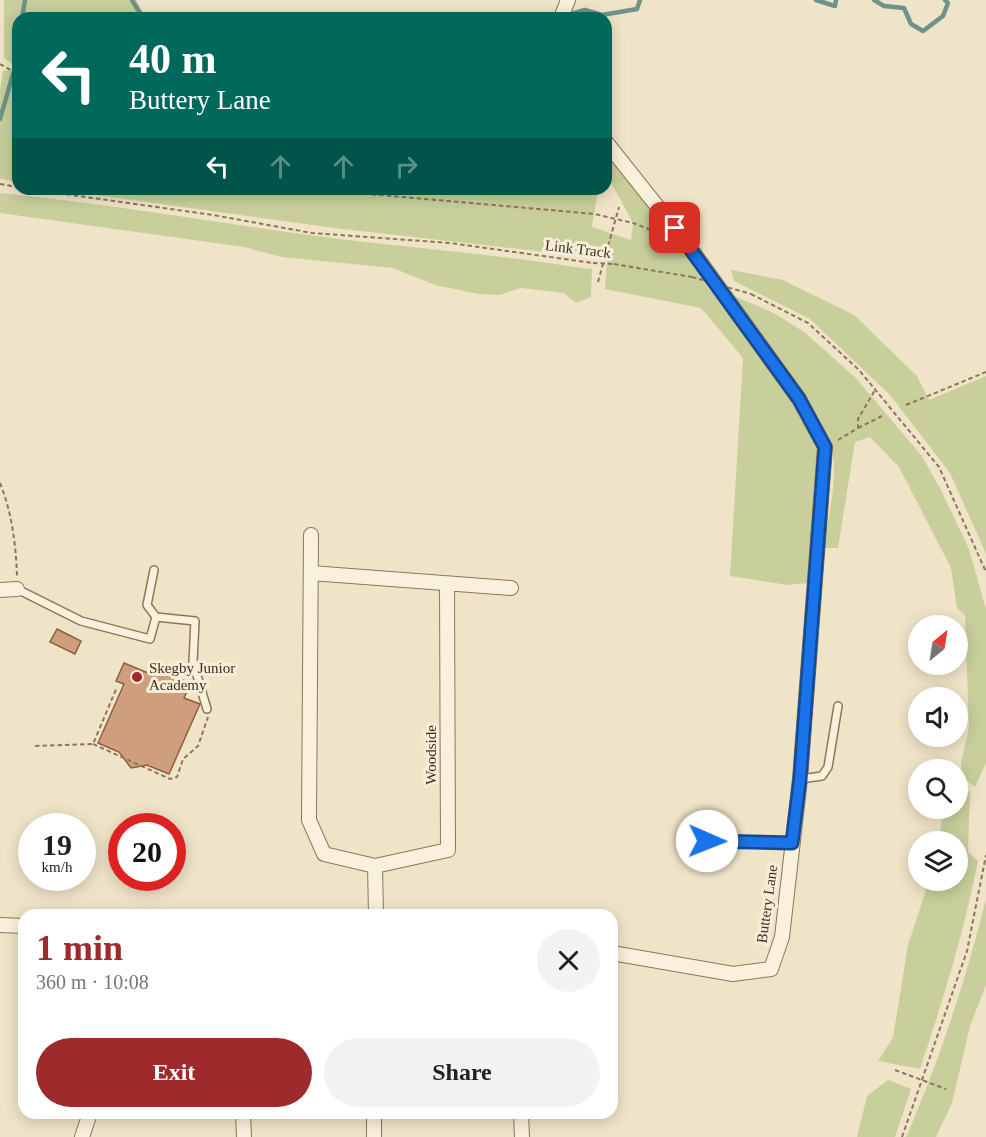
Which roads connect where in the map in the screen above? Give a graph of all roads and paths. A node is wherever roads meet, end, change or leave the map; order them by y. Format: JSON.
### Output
{"nodes":[{"id":1,"x":612,"y":149,"type":"edge"},
{"id":2,"x":71,"y":195,"type":"edge"},
{"id":3,"x":380,"y":195,"type":"edge"},
{"id":4,"x":620,"y":207,"type":"dead end"},
{"id":5,"x":617,"y":221,"type":"junction"},
{"id":6,"x":666,"y":236,"type":"dead end"},
{"id":7,"x":598,"y":282,"type":"dead end"},
{"id":8,"x":986,"y":372,"type":"edge"},
{"id":9,"x":875,"y":390,"type":"junction"},
{"id":10,"x":906,"y":405,"type":"dead end"},
{"id":11,"x":882,"y":416,"type":"dead end"},
{"id":12,"x":858,"y":428,"type":"junction"},
{"id":13,"x":825,"y":447,"type":"junction"},
{"id":14,"x":0,"y":483,"type":"edge"},
{"id":15,"x":311,"y":535,"type":"dead end"},
{"id":16,"x":154,"y":570,"type":"dead end"},
{"id":17,"x":986,"y":572,"type":"edge"},
{"id":18,"x":311,"y":573,"type":"junction"},
{"id":19,"x":447,"y":584,"type":"junction"},
{"id":20,"x":511,"y":588,"type":"dead end"},
{"id":21,"x":0,"y":590,"type":"edge"},
{"id":22,"x":17,"y":590,"type":"junction"},
{"id":23,"x":156,"y":617,"type":"junction"},
{"id":24,"x":117,"y":687,"type":"dead end"},
{"id":25,"x":838,"y":706,"type":"dead end"},
{"id":26,"x":207,"y":709,"type":"joint"},
{"id":27,"x":93,"y":744,"type":"junction"},
{"id":28,"x":35,"y":746,"type":"dead end"},
{"id":29,"x":800,"y":779,"type":"junction"},
{"id":30,"x":707,"y":841,"type":"dead end"},
{"id":31,"x":792,"y":843,"type":"junction"},
{"id":32,"x":986,"y":855,"type":"edge"},
{"id":33,"x":375,"y":866,"type":"junction"},
{"id":34,"x":376,"y":909,"type":"edge"},
{"id":35,"x":0,"y":925,"type":"edge"},
{"id":36,"x":18,"y":926,"type":"edge"},
{"id":37,"x":618,"y":954,"type":"edge"},
{"id":38,"x":895,"y":1070,"type":"dead end"},
{"id":39,"x":946,"y":1089,"type":"dead end"},
{"id":40,"x":88,"y":1119,"type":"edge"},
{"id":41,"x":243,"y":1119,"type":"edge"},
{"id":42,"x":374,"y":1119,"type":"edge"},
{"id":43,"x":521,"y":1119,"type":"edge"},
{"id":44,"x":902,"y":1136,"type":"edge"},
{"id":45,"x":82,"y":1137,"type":"edge"},
{"id":46,"x":244,"y":1137,"type":"edge"},
{"id":47,"x":374,"y":1137,"type":"edge"},
{"id":48,"x":522,"y":1137,"type":"edge"}],
"edges":[{"from":1,"to":13,"type":"street"},
{"from":2,"to":9,"type":"path","name":"Link Track","bridge":true},
{"from":3,"to":5,"type":"path"},
{"from":4,"to":5,"type":"path"},
{"from":5,"to":6,"type":"path"},
{"from":5,"to":7,"type":"path"},
{"from":8,"to":10,"type":"path"},
{"from":9,"to":12,"type":"path"},
{"from":9,"to":17,"type":"path","name":"Link Track"},
{"from":11,"to":12,"type":"path"},
{"from":12,"to":13,"type":"path"},
{"from":13,"to":29,"type":"street","name":"Buttery Lane"},
{"from":14,"to":22,"type":"path"},
{"from":15,"to":18,"type":"street","name":"Woodside"},
{"from":16,"to":23,"type":"lane"},
{"from":18,"to":19,"type":"street"},
{"from":18,"to":33,"type":"street","name":"Woodside"},
{"from":19,"to":20,"type":"street"},
{"from":19,"to":33,"type":"street","name":"Woodside"},
{"from":21,"to":22,"type":"street"},
{"from":22,"to":23,"type":"lane"},
{"from":23,"to":26,"type":"lane"},
{"from":24,"to":27,"type":"path"},
{"from":25,"to":29,"type":"lane"},
{"from":26,"to":27,"type":"path"},
{"from":27,"to":28,"type":"path"},
{"from":29,"to":31,"type":"street","name":"Buttery Lane"},
{"from":30,"to":31,"type":"lane"},
{"from":31,"to":37,"type":"street","name":"Buttery Lane"},
{"from":32,"to":44,"type":"path"},
{"from":33,"to":34,"type":"street"},
{"from":35,"to":36,"type":"street"},
{"from":38,"to":39,"type":"path","bridge":true},
{"from":40,"to":45,"type":"street"},
{"from":41,"to":46,"type":"street"},
{"from":42,"to":47,"type":"street"},
{"from":43,"to":48,"type":"street"}]}
